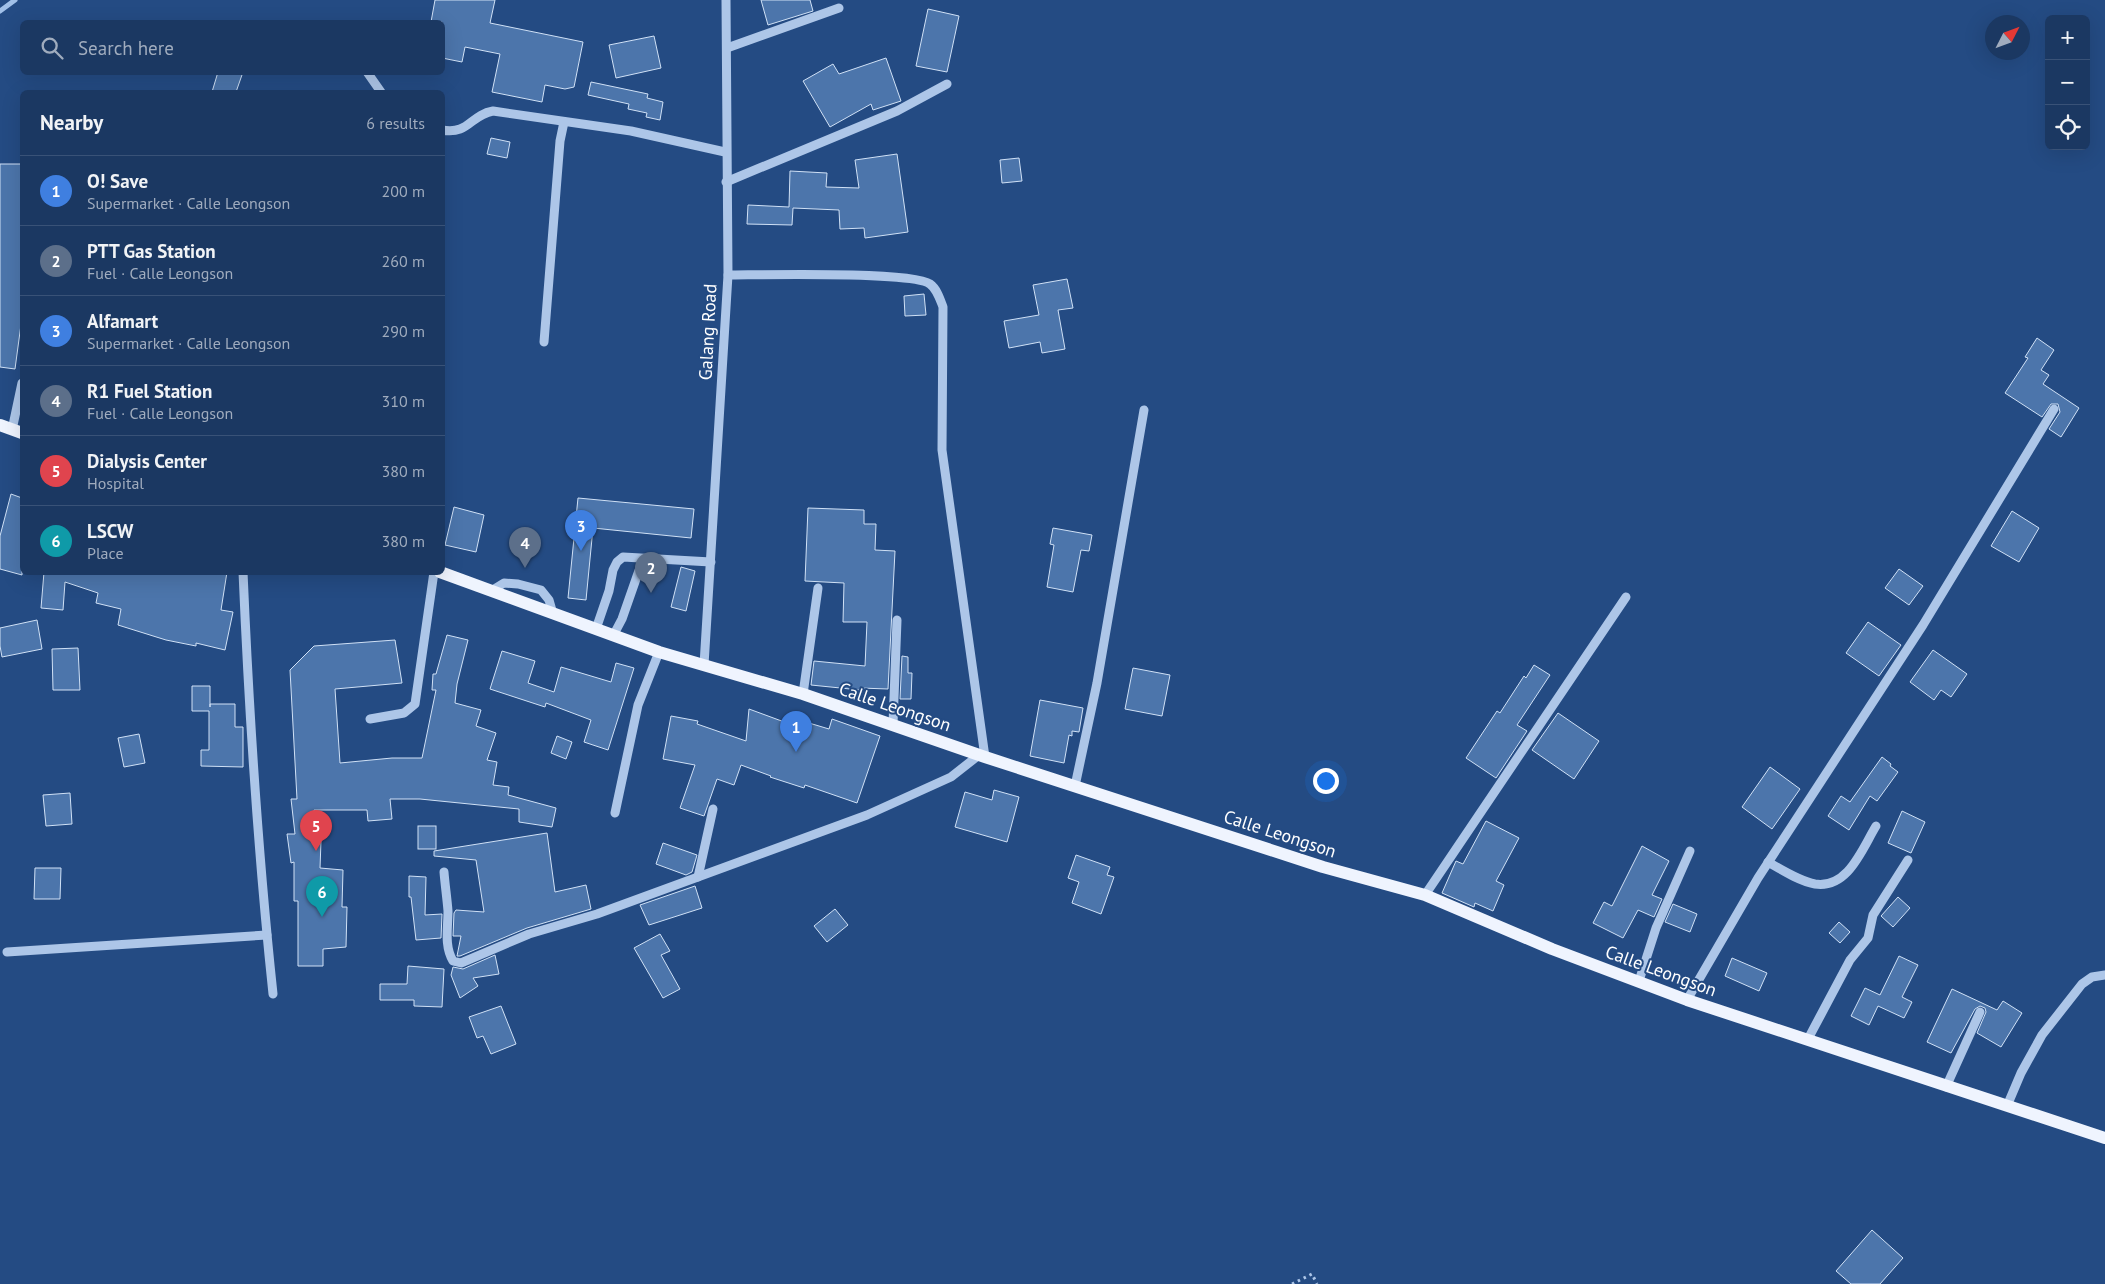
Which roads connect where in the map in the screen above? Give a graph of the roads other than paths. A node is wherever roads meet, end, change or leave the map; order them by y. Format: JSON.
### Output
{"nodes":[{"id":1,"x":726,"y":0,"type":"edge"},
{"id":2,"x":839,"y":8,"type":"dead end"},
{"id":3,"x":727,"y":48,"type":"junction"},
{"id":4,"x":369,"y":75,"type":"edge"},
{"id":5,"x":947,"y":84,"type":"dead end"},
{"id":6,"x":380,"y":90,"type":"edge"},
{"id":7,"x":564,"y":122,"type":"junction"},
{"id":8,"x":445,"y":130,"type":"edge"},
{"id":9,"x":725,"y":152,"type":"junction"},
{"id":10,"x":726,"y":182,"type":"junction"},
{"id":11,"x":728,"y":275,"type":"junction"},
{"id":12,"x":544,"y":342,"type":"dead end"},
{"id":13,"x":20,"y":407,"type":"edge"},
{"id":14,"x":2054,"y":409,"type":"dead end"},
{"id":15,"x":1144,"y":410,"type":"dead end"},
{"id":16,"x":0,"y":425,"type":"edge"},
{"id":17,"x":18,"y":431,"type":"edge"},
{"id":18,"x":642,"y":558,"type":"junction"},
{"id":19,"x":711,"y":562,"type":"junction"},
{"id":20,"x":445,"y":574,"type":"edge"},
{"id":21,"x":243,"y":575,"type":"edge"},
{"id":22,"x":434,"y":575,"type":"edge"},
{"id":23,"x":818,"y":588,"type":"dead end"},
{"id":24,"x":491,"y":591,"type":"junction"},
{"id":25,"x":1626,"y":597,"type":"dead end"},
{"id":26,"x":553,"y":614,"type":"junction"},
{"id":27,"x":897,"y":620,"type":"dead end"},
{"id":28,"x":596,"y":629,"type":"junction"},
{"id":29,"x":613,"y":636,"type":"junction"},
{"id":30,"x":659,"y":652,"type":"junction"},
{"id":31,"x":704,"y":665,"type":"junction"},
{"id":32,"x":804,"y":694,"type":"junction"},
{"id":33,"x":370,"y":719,"type":"dead end"},
{"id":34,"x":893,"y":724,"type":"junction"},
{"id":35,"x":982,"y":756,"type":"junction"},
{"id":36,"x":1075,"y":786,"type":"junction"},
{"id":37,"x":713,"y":809,"type":"dead end"},
{"id":38,"x":615,"y":813,"type":"dead end"},
{"id":39,"x":1876,"y":826,"type":"dead end"},
{"id":40,"x":1690,"y":851,"type":"dead end"},
{"id":41,"x":1908,"y":860,"type":"dead end"},
{"id":42,"x":1768,"y":862,"type":"junction"},
{"id":43,"x":444,"y":872,"type":"dead end"},
{"id":44,"x":698,"y":878,"type":"junction"},
{"id":45,"x":1425,"y":895,"type":"junction"},
{"id":46,"x":267,"y":935,"type":"junction"},
{"id":47,"x":7,"y":952,"type":"dead end"},
{"id":48,"x":2105,"y":975,"type":"edge"},
{"id":49,"x":1639,"y":981,"type":"junction"},
{"id":50,"x":273,"y":994,"type":"dead end"},
{"id":51,"x":1687,"y":1000,"type":"junction"},
{"id":52,"x":1980,"y":1012,"type":"dead end"},
{"id":53,"x":1808,"y":1039,"type":"junction"},
{"id":54,"x":1946,"y":1087,"type":"junction"},
{"id":55,"x":2007,"y":1106,"type":"junction"},
{"id":56,"x":2105,"y":1138,"type":"edge"}],
"edges":[{"from":1,"to":3,"type":"street","name":"Galang Road"},
{"from":2,"to":3,"type":"street"},
{"from":3,"to":9,"type":"street","name":"Galang Road"},
{"from":4,"to":6,"type":"street"},
{"from":5,"to":10,"type":"street"},
{"from":7,"to":8,"type":"street"},
{"from":7,"to":9,"type":"street"},
{"from":7,"to":12,"type":"street"},
{"from":9,"to":10,"type":"street","name":"Galang Road"},
{"from":10,"to":11,"type":"street","name":"Galang Road"},
{"from":11,"to":19,"type":"street","name":"Galang Road"},
{"from":11,"to":35,"type":"street"},
{"from":13,"to":17,"type":"street"},
{"from":14,"to":42,"type":"street"},
{"from":15,"to":36,"type":"street"},
{"from":16,"to":17,"type":"main road"},
{"from":18,"to":19,"type":"street"},
{"from":18,"to":28,"type":"street"},
{"from":18,"to":29,"type":"street"},
{"from":19,"to":31,"type":"street","name":"Galang Road"},
{"from":20,"to":24,"type":"main road","name":"Calle Leongson"},
{"from":21,"to":46,"type":"street"},
{"from":22,"to":33,"type":"street"},
{"from":23,"to":32,"type":"street"},
{"from":24,"to":26,"type":"main road","name":"Calle Leongson"},
{"from":24,"to":26,"type":"street"},
{"from":25,"to":45,"type":"street"},
{"from":26,"to":28,"type":"main road","name":"Calle Leongson"},
{"from":27,"to":34,"type":"street"},
{"from":28,"to":29,"type":"main road","name":"Calle Leongson"},
{"from":29,"to":30,"type":"main road","name":"Calle Leongson"},
{"from":30,"to":31,"type":"main road","name":"Calle Leongson"},
{"from":30,"to":38,"type":"street"},
{"from":31,"to":32,"type":"main road","name":"Calle Leongson"},
{"from":32,"to":34,"type":"main road","name":"Calle Leongson"},
{"from":34,"to":35,"type":"main road","name":"Calle Leongson"},
{"from":35,"to":36,"type":"main road","name":"Calle Leongson"},
{"from":35,"to":44,"type":"street"},
{"from":36,"to":45,"type":"main road","name":"Calle Leongson"},
{"from":37,"to":44,"type":"street"},
{"from":39,"to":42,"type":"street"},
{"from":40,"to":49,"type":"street"},
{"from":41,"to":53,"type":"street"},
{"from":42,"to":51,"type":"street"},
{"from":43,"to":44,"type":"street"},
{"from":45,"to":49,"type":"main road","name":"Calle Leongson"},
{"from":46,"to":47,"type":"street"},
{"from":46,"to":50,"type":"street"},
{"from":48,"to":55,"type":"street"},
{"from":49,"to":51,"type":"main road","name":"Calle Leongson"},
{"from":51,"to":53,"type":"main road","name":"Calle Leongson"},
{"from":52,"to":54,"type":"street"},
{"from":53,"to":54,"type":"main road","name":"Calle Leongson"},
{"from":54,"to":55,"type":"main road","name":"Calle Leongson"},
{"from":55,"to":56,"type":"main road","name":"Calle Leongson"}]}
